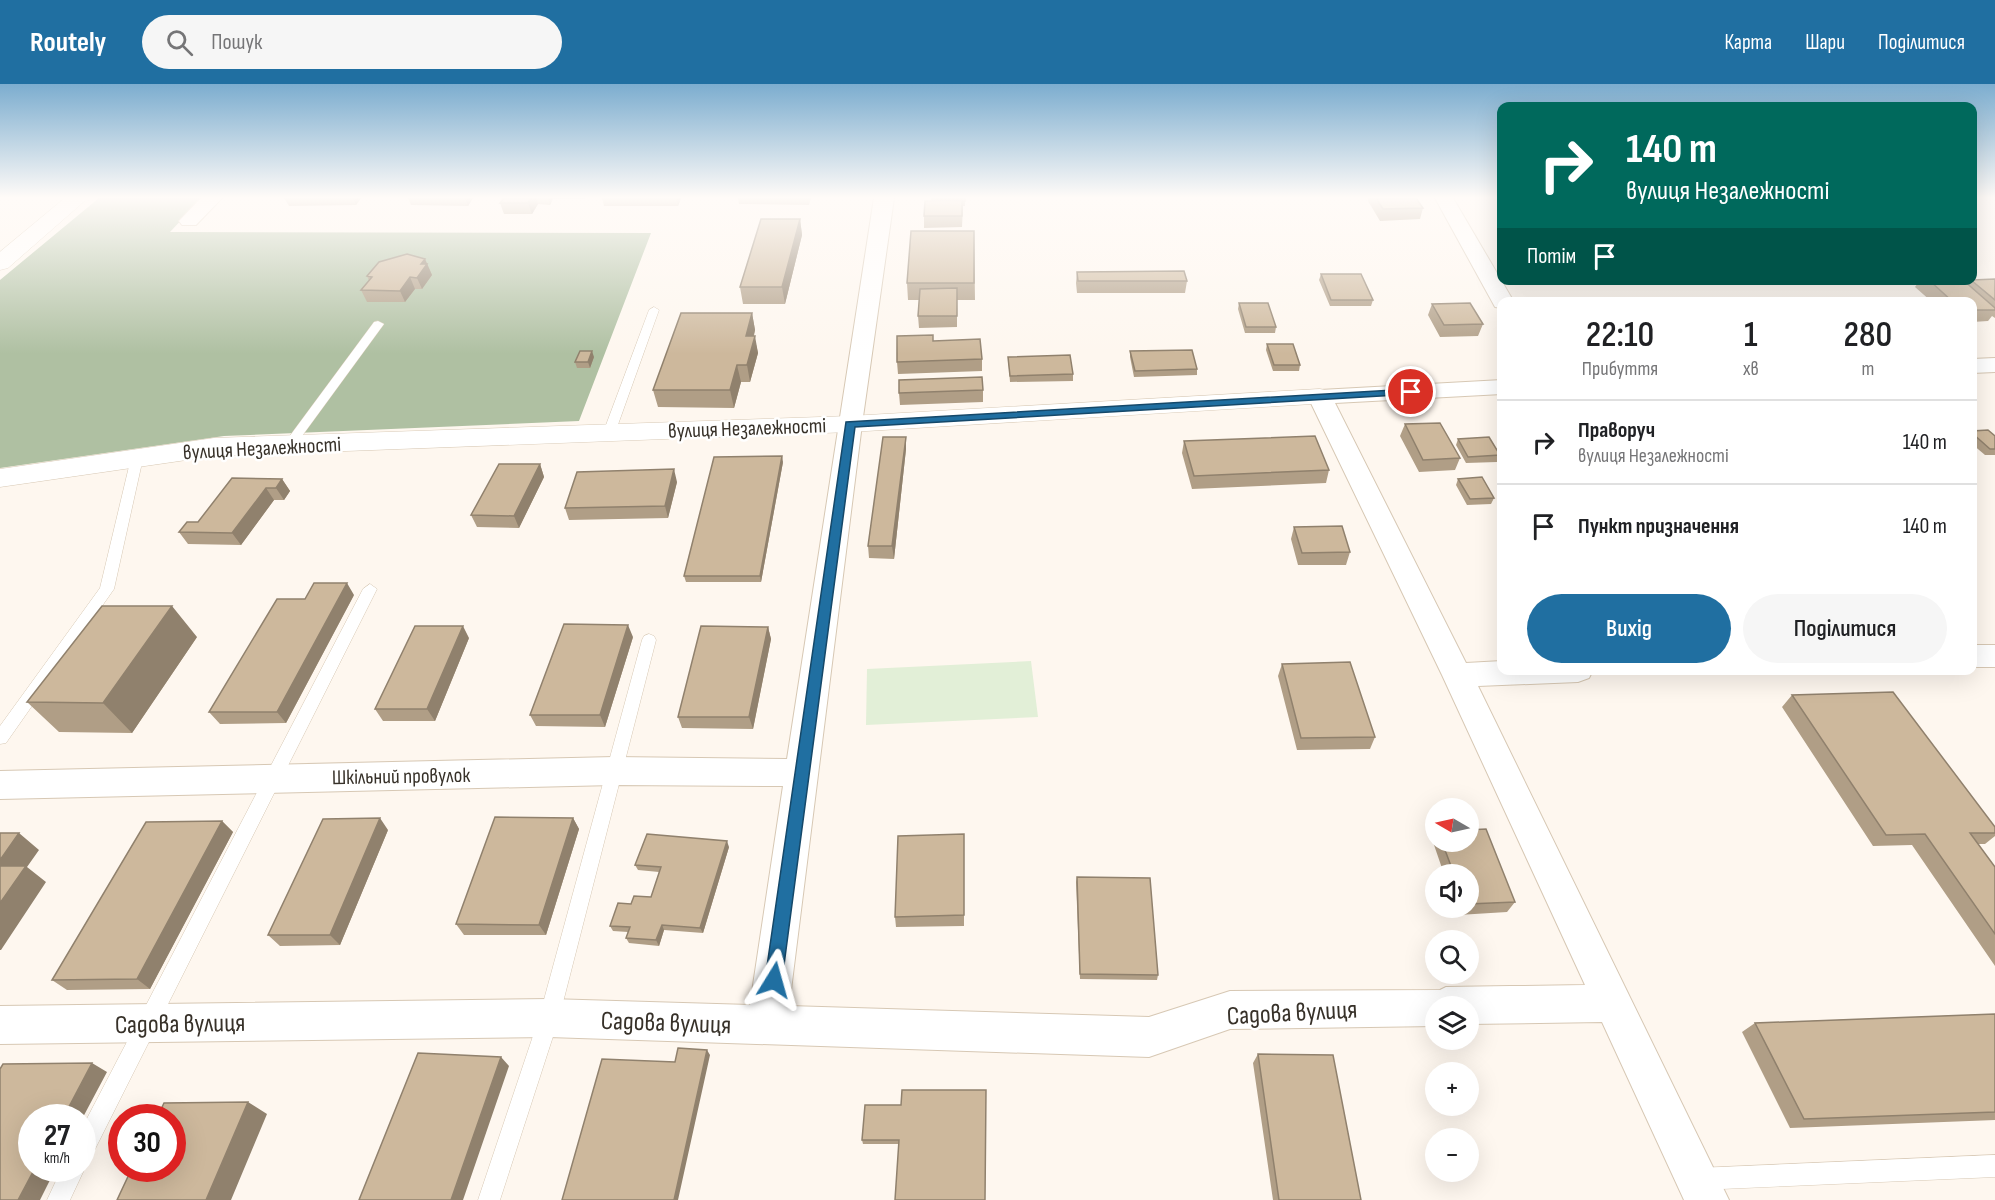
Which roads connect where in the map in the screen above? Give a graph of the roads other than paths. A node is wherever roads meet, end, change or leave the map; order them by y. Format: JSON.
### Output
{"nodes":[{"id":1,"x":16,"y":250,"type":"edge"},
{"id":2,"x":876,"y":250,"type":"edge"},
{"id":3,"x":1474,"y":250,"type":"edge"},
{"id":4,"x":0,"y":263,"type":"edge"},
{"id":5,"x":1500,"y":297,"type":"edge"},
{"id":6,"x":654,"y":310,"type":"dead end"},
{"id":7,"x":378,"y":324,"type":"dead end"},
{"id":8,"x":1995,"y":365,"type":"edge"},
{"id":9,"x":1977,"y":366,"type":"edge"},
{"id":10,"x":1497,"y":387,"type":"edge"},
{"id":11,"x":1320,"y":397,"type":"junction"},
{"id":12,"x":850,"y":424,"type":"junction"},
{"id":13,"x":609,"y":433,"type":"junction"},
{"id":14,"x":290,"y":444,"type":"junction"},
{"id":15,"x":137,"y":458,"type":"junction"},
{"id":16,"x":0,"y":478,"type":"edge"},
{"id":17,"x":370,"y":590,"type":"dead end"},
{"id":18,"x":649,"y":640,"type":"dead end"},
{"id":19,"x":1977,"y":656,"type":"edge"},
{"id":20,"x":1995,"y":656,"type":"edge"},
{"id":21,"x":1497,"y":673,"type":"edge"},
{"id":22,"x":1457,"y":675,"type":"junction"},
{"id":23,"x":0,"y":738,"type":"edge"},
{"id":24,"x":614,"y":771,"type":"junction"},
{"id":25,"x":802,"y":772,"type":"junction"},
{"id":26,"x":273,"y":779,"type":"junction"},
{"id":27,"x":0,"y":784,"type":"edge"},
{"id":28,"x":1612,"y":1004,"type":"junction"},
{"id":29,"x":1479,"y":1006,"type":"edge"},
{"id":30,"x":1425,"y":1007,"type":"edge"},
{"id":31,"x":549,"y":1018,"type":"junction"},
{"id":32,"x":148,"y":1023,"type":"junction"},
{"id":33,"x":0,"y":1025,"type":"edge"},
{"id":34,"x":767,"y":1026,"type":"junction"},
{"id":35,"x":96,"y":1124,"type":"edge"},
{"id":36,"x":1995,"y":1166,"type":"edge"},
{"id":37,"x":67,"y":1182,"type":"edge"},
{"id":38,"x":1702,"y":1190,"type":"edge"},
{"id":39,"x":58,"y":1200,"type":"edge"},
{"id":40,"x":489,"y":1200,"type":"edge"}],
"edges":[{"from":1,"to":4,"type":"street"},
{"from":2,"to":12,"type":"street"},
{"from":3,"to":5,"type":"street"},
{"from":6,"to":13,"type":"lane"},
{"from":7,"to":14,"type":"lane"},
{"from":8,"to":9,"type":"street"},
{"from":10,"to":11,"type":"street","name":"вулиця Незалежності"},
{"from":11,"to":12,"type":"street","name":"вулиця Незалежності"},
{"from":11,"to":22,"type":"street"},
{"from":12,"to":13,"type":"street","name":"вулиця Незалежності"},
{"from":12,"to":25,"type":"street"},
{"from":13,"to":14,"type":"street","name":"вулиця Незалежності"},
{"from":14,"to":15,"type":"street","name":"вулиця Незалежності"},
{"from":15,"to":16,"type":"street","name":"вулиця Незалежності"},
{"from":15,"to":23,"type":"lane"},
{"from":17,"to":26,"type":"lane"},
{"from":18,"to":24,"type":"lane"},
{"from":19,"to":20,"type":"street"},
{"from":21,"to":22,"type":"street"},
{"from":22,"to":28,"type":"street"},
{"from":24,"to":25,"type":"street","name":"Шкільний провулок"},
{"from":24,"to":26,"type":"street","name":"Шкільний провулок"},
{"from":24,"to":31,"type":"lane"},
{"from":25,"to":34,"type":"street"},
{"from":26,"to":27,"type":"street","name":"Шкільний провулок"},
{"from":26,"to":32,"type":"lane"},
{"from":28,"to":29,"type":"street"},
{"from":28,"to":38,"type":"street"},
{"from":30,"to":34,"type":"street","name":"Садова вулиця"},
{"from":31,"to":32,"type":"street","name":"Садова вулиця"},
{"from":31,"to":34,"type":"street","name":"Садова вулиця"},
{"from":31,"to":40,"type":"lane"},
{"from":32,"to":33,"type":"street","name":"Садова вулиця"},
{"from":32,"to":35,"type":"lane"},
{"from":36,"to":38,"type":"lane"},
{"from":37,"to":39,"type":"lane"}]}
